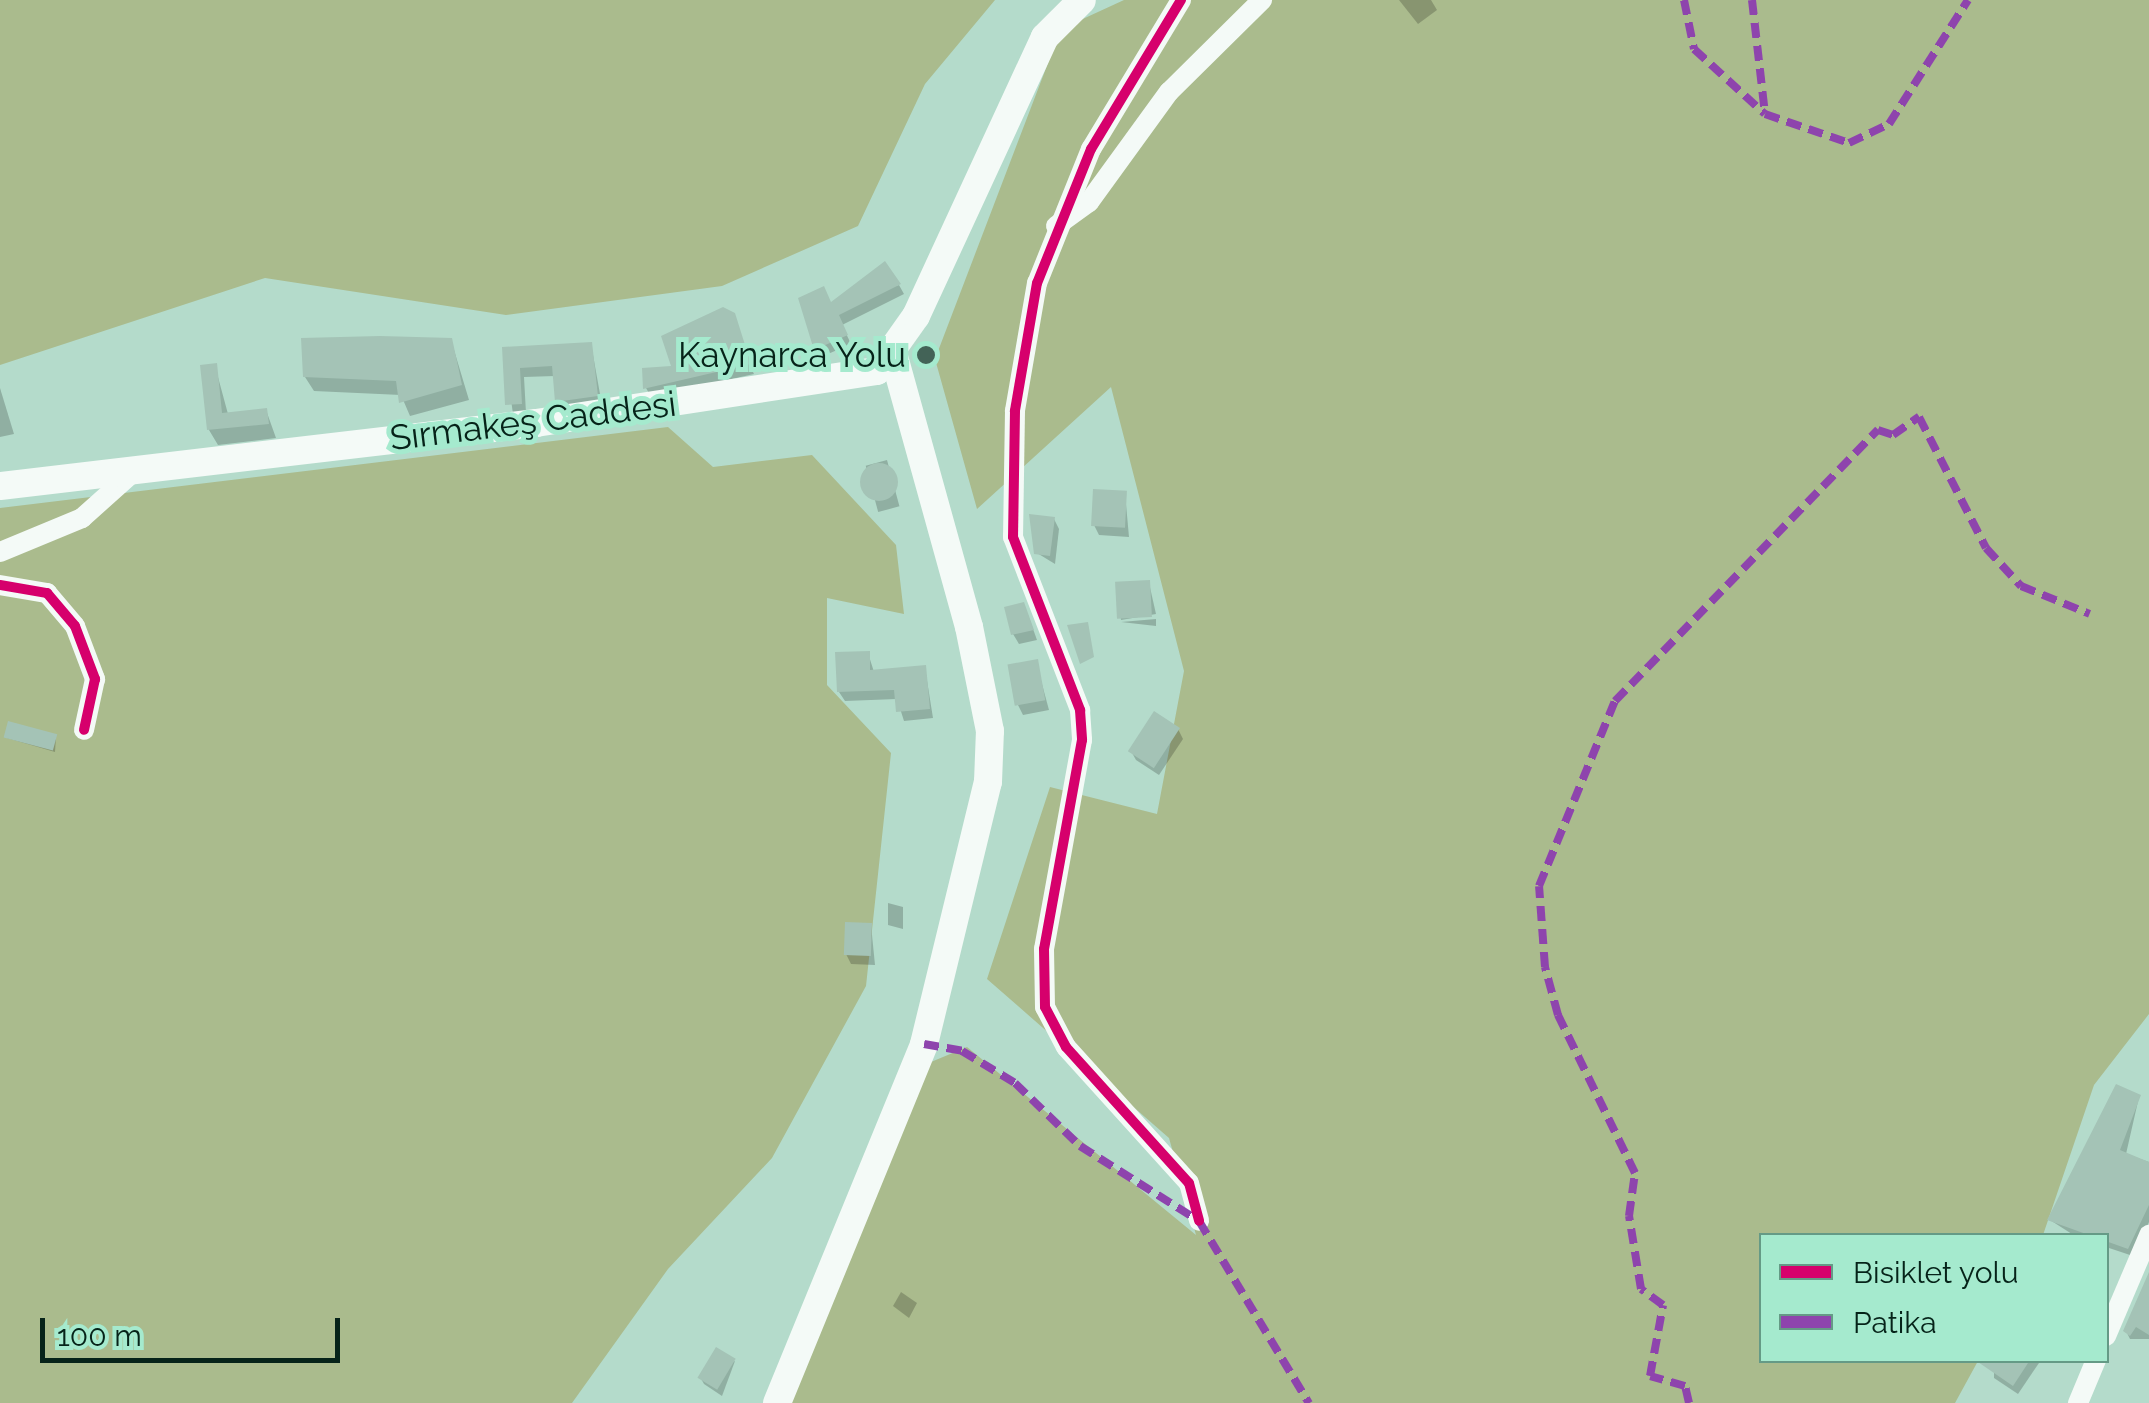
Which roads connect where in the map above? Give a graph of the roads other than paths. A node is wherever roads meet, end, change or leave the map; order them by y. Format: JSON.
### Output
{"nodes":[{"id":1,"x":1082,"y":0,"type":"edge"},
{"id":2,"x":1181,"y":0,"type":"edge"},
{"id":3,"x":1262,"y":0,"type":"edge"},
{"id":4,"x":1056,"y":226,"type":"junction"},
{"id":5,"x":894,"y":358,"type":"junction"},
{"id":6,"x":139,"y":467,"type":"junction"},
{"id":7,"x":0,"y":486,"type":"edge"},
{"id":8,"x":0,"y":552,"type":"edge"},
{"id":9,"x":0,"y":585,"type":"edge"},
{"id":10,"x":84,"y":730,"type":"dead end"},
{"id":11,"x":1199,"y":1220,"type":"dead end"},
{"id":12,"x":2149,"y":1234,"type":"edge"},
{"id":13,"x":2109,"y":1329,"type":"edge"},
{"id":14,"x":2095,"y":1363,"type":"edge"},
{"id":15,"x":777,"y":1403,"type":"edge"},
{"id":16,"x":2078,"y":1403,"type":"edge"}],
"edges":[{"from":1,"to":5,"type":"main road"},
{"from":2,"to":4,"type":"street"},
{"from":3,"to":4,"type":"street"},
{"from":4,"to":11,"type":"street"},
{"from":5,"to":6,"type":"main road","name":"Sırmakeş Caddesi"},
{"from":5,"to":15,"type":"main road"},
{"from":6,"to":7,"type":"main road","name":"Sırmakeş Caddesi"},
{"from":6,"to":8,"type":"street"},
{"from":9,"to":10,"type":"street"},
{"from":12,"to":13,"type":"street"},
{"from":14,"to":16,"type":"street"}]}
